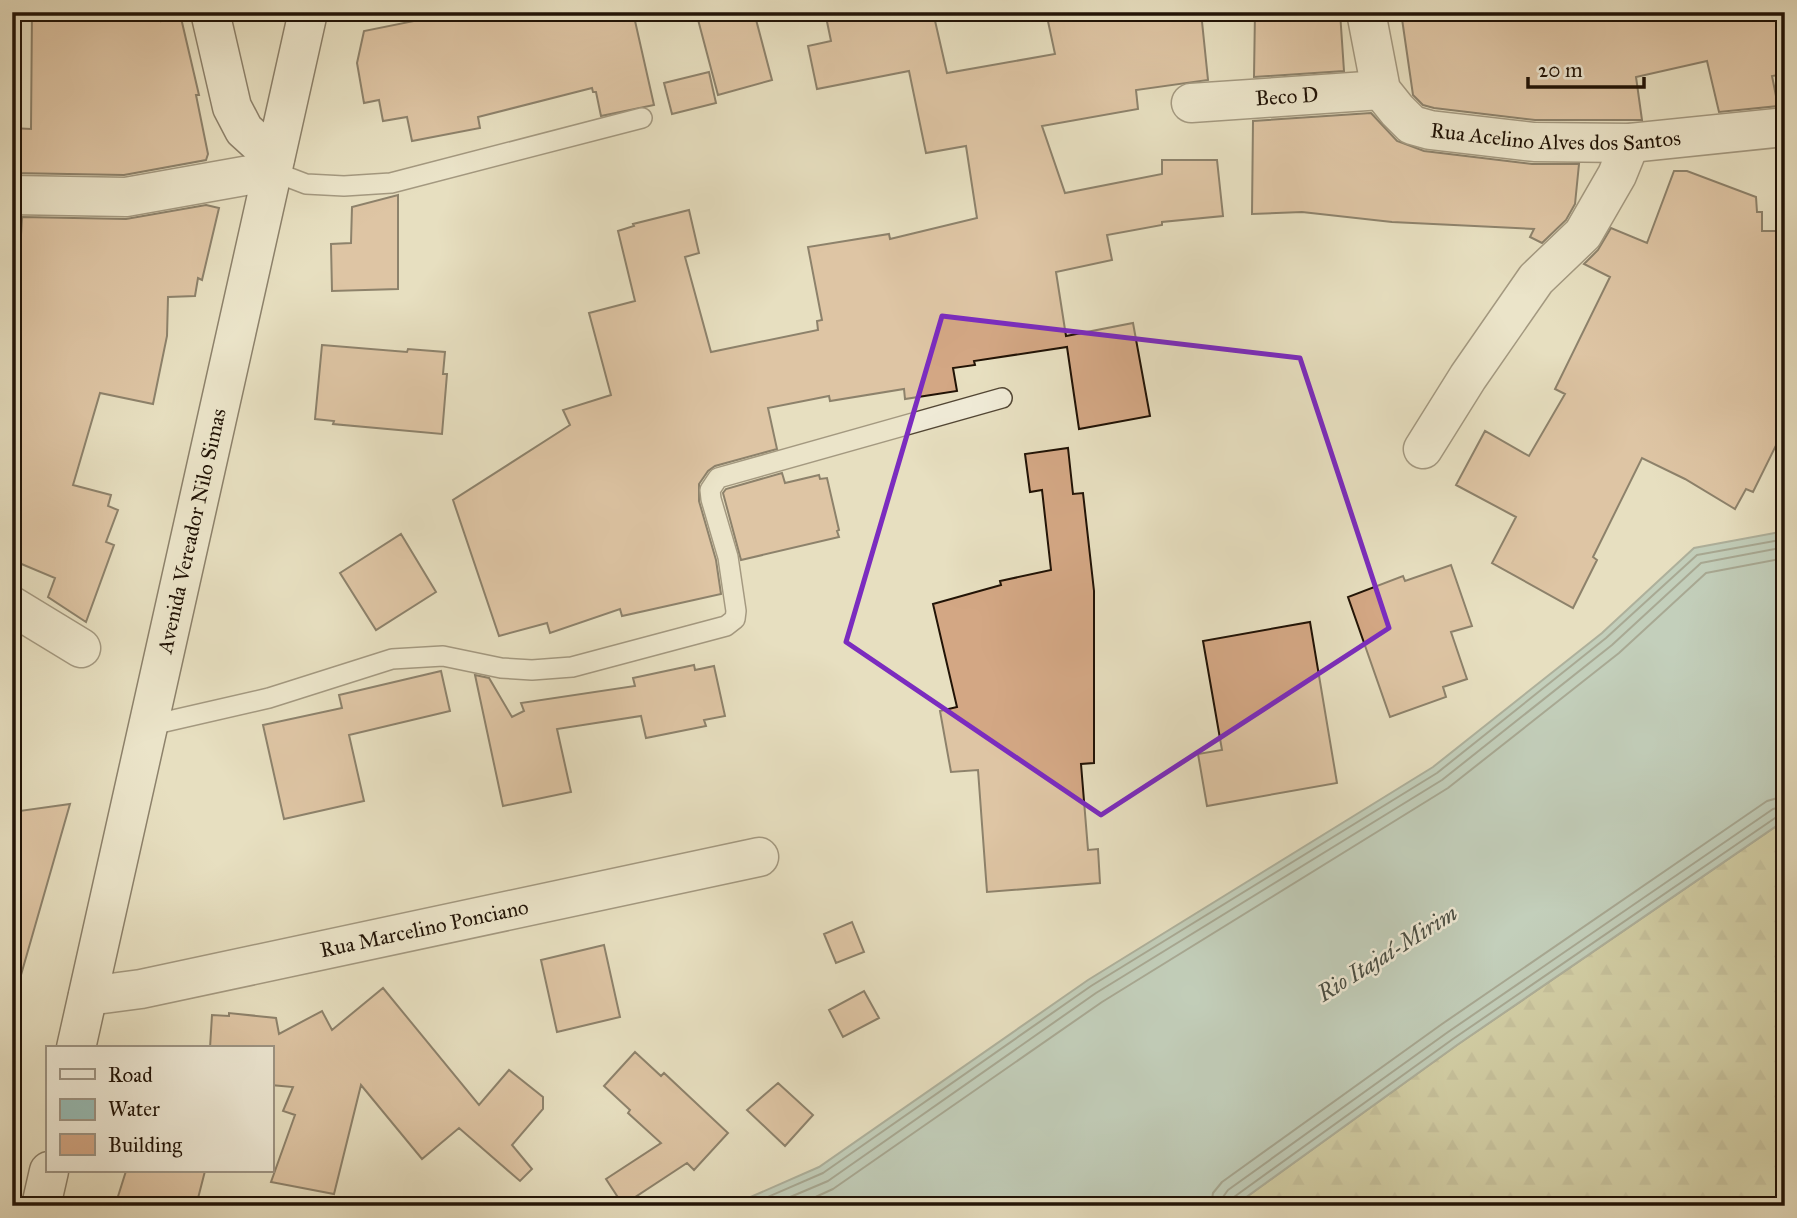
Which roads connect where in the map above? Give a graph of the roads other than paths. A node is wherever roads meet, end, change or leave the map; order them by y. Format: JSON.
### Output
{"nodes":[{"id":1,"x":210,"y":12,"type":"edge"},
{"id":2,"x":308,"y":12,"type":"edge"},
{"id":3,"x":1366,"y":12,"type":"edge"},
{"id":4,"x":1381,"y":90,"type":"junction"},
{"id":5,"x":1191,"y":103,"type":"dead end"},
{"id":6,"x":642,"y":118,"type":"dead end"},
{"id":7,"x":1785,"y":127,"type":"edge"},
{"id":8,"x":1630,"y":143,"type":"junction"},
{"id":9,"x":274,"y":165,"type":"junction"},
{"id":10,"x":12,"y":195,"type":"edge"},
{"id":11,"x":1002,"y":398,"type":"dead end"},
{"id":12,"x":1423,"y":449,"type":"dead end"},
{"id":13,"x":12,"y":606,"type":"edge"},
{"id":14,"x":81,"y":648,"type":"dead end"},
{"id":15,"x":147,"y":726,"type":"junction"},
{"id":16,"x":760,"y":857,"type":"dead end"},
{"id":17,"x":88,"y":996,"type":"junction"},
{"id":18,"x":76,"y":1046,"type":"edge"},
{"id":19,"x":49,"y":1172,"type":"edge"},
{"id":20,"x":41,"y":1206,"type":"edge"}],
"edges":[{"from":1,"to":9,"type":"street"},
{"from":2,"to":9,"type":"street","name":"Avenida Vereador Nilo Simas"},
{"from":3,"to":4,"type":"street","name":"Rua Acelino Alves dos Santos"},
{"from":4,"to":5,"type":"street","name":"Beco D"},
{"from":4,"to":8,"type":"street","name":"Rua Acelino Alves dos Santos"},
{"from":6,"to":9,"type":"lane"},
{"from":7,"to":8,"type":"street","name":"Rua Acelino Alves dos Santos"},
{"from":8,"to":12,"type":"street"},
{"from":9,"to":10,"type":"street"},
{"from":9,"to":15,"type":"street","name":"Avenida Vereador Nilo Simas"},
{"from":11,"to":15,"type":"lane"},
{"from":13,"to":14,"type":"street"},
{"from":15,"to":17,"type":"street","name":"Avenida Vereador Nilo Simas"},
{"from":16,"to":17,"type":"street","name":"Rua Marcelino Ponciano"},
{"from":17,"to":18,"type":"street","name":"Avenida Vereador Nilo Simas"},
{"from":19,"to":20,"type":"street"}]}
